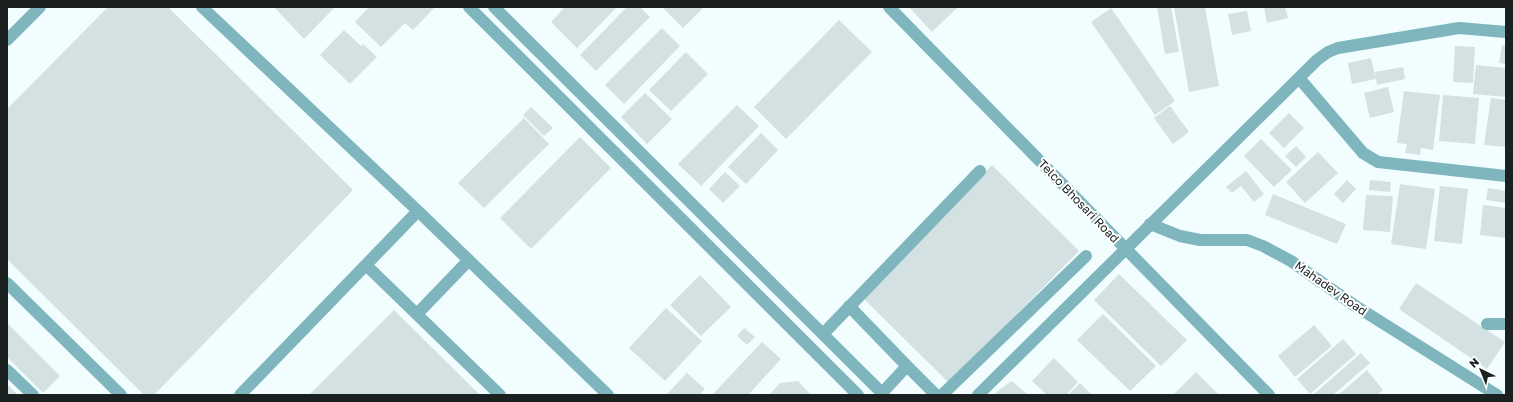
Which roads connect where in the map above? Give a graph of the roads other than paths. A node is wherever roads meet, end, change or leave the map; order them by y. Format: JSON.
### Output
{"nodes":[{"id":1,"x":40,"y":7,"type":"edge"},
{"id":2,"x":202,"y":7,"type":"edge"},
{"id":3,"x":469,"y":7,"type":"edge"},
{"id":4,"x":494,"y":7,"type":"edge"},
{"id":5,"x":888,"y":7,"type":"edge"},
{"id":6,"x":1506,"y":32,"type":"edge"},
{"id":7,"x":7,"y":40,"type":"edge"},
{"id":8,"x":1299,"y":78,"type":"junction"},
{"id":9,"x":980,"y":171,"type":"dead end"},
{"id":10,"x":1506,"y":176,"type":"edge"},
{"id":11,"x":418,"y":211,"type":"junction"},
{"id":12,"x":1150,"y":224,"type":"junction"},
{"id":13,"x":1126,"y":248,"type":"junction"},
{"id":14,"x":1086,"y":256,"type":"dead end"},
{"id":15,"x":469,"y":260,"type":"junction"},
{"id":16,"x":366,"y":265,"type":"junction"},
{"id":17,"x":7,"y":283,"type":"edge"},
{"id":18,"x":849,"y":306,"type":"junction"},
{"id":19,"x":417,"y":314,"type":"junction"},
{"id":20,"x":1487,"y":324,"type":"dead end"},
{"id":21,"x":1506,"y":324,"type":"edge"},
{"id":22,"x":823,"y":334,"type":"junction"},
{"id":23,"x":907,"y":366,"type":"junction"},
{"id":24,"x":7,"y":370,"type":"edge"},
{"id":25,"x":883,"y":394,"type":"edge"},
{"id":26,"x":33,"y":395,"type":"edge"},
{"id":27,"x":121,"y":395,"type":"edge"},
{"id":28,"x":240,"y":395,"type":"edge"},
{"id":29,"x":500,"y":395,"type":"edge"},
{"id":30,"x":608,"y":395,"type":"edge"},
{"id":31,"x":858,"y":395,"type":"edge"},
{"id":32,"x":936,"y":395,"type":"edge"},
{"id":33,"x":942,"y":395,"type":"edge"},
{"id":34,"x":978,"y":395,"type":"edge"},
{"id":35,"x":1269,"y":395,"type":"edge"},
{"id":36,"x":1497,"y":395,"type":"edge"}],
"edges":[{"from":1,"to":7,"type":"street"},
{"from":2,"to":11,"type":"street"},
{"from":3,"to":31,"type":"street"},
{"from":4,"to":22,"type":"street"},
{"from":5,"to":13,"type":"street","name":"Telco Bhosari Road"},
{"from":6,"to":8,"type":"street"},
{"from":8,"to":10,"type":"street"},
{"from":8,"to":12,"type":"street"},
{"from":9,"to":18,"type":"street"},
{"from":11,"to":15,"type":"street"},
{"from":11,"to":16,"type":"street"},
{"from":12,"to":13,"type":"street"},
{"from":12,"to":36,"type":"street","name":"Mahadev Road"},
{"from":13,"to":34,"type":"street"},
{"from":13,"to":35,"type":"street","name":"Telco Bhosari Road"},
{"from":14,"to":33,"type":"street"},
{"from":15,"to":19,"type":"street"},
{"from":15,"to":30,"type":"street"},
{"from":16,"to":19,"type":"street"},
{"from":16,"to":28,"type":"street"},
{"from":17,"to":27,"type":"street"},
{"from":18,"to":22,"type":"street"},
{"from":18,"to":23,"type":"street"},
{"from":19,"to":29,"type":"street"},
{"from":20,"to":21,"type":"street"},
{"from":22,"to":25,"type":"street"},
{"from":23,"to":25,"type":"street"},
{"from":23,"to":32,"type":"street"},
{"from":24,"to":26,"type":"street"}]}
